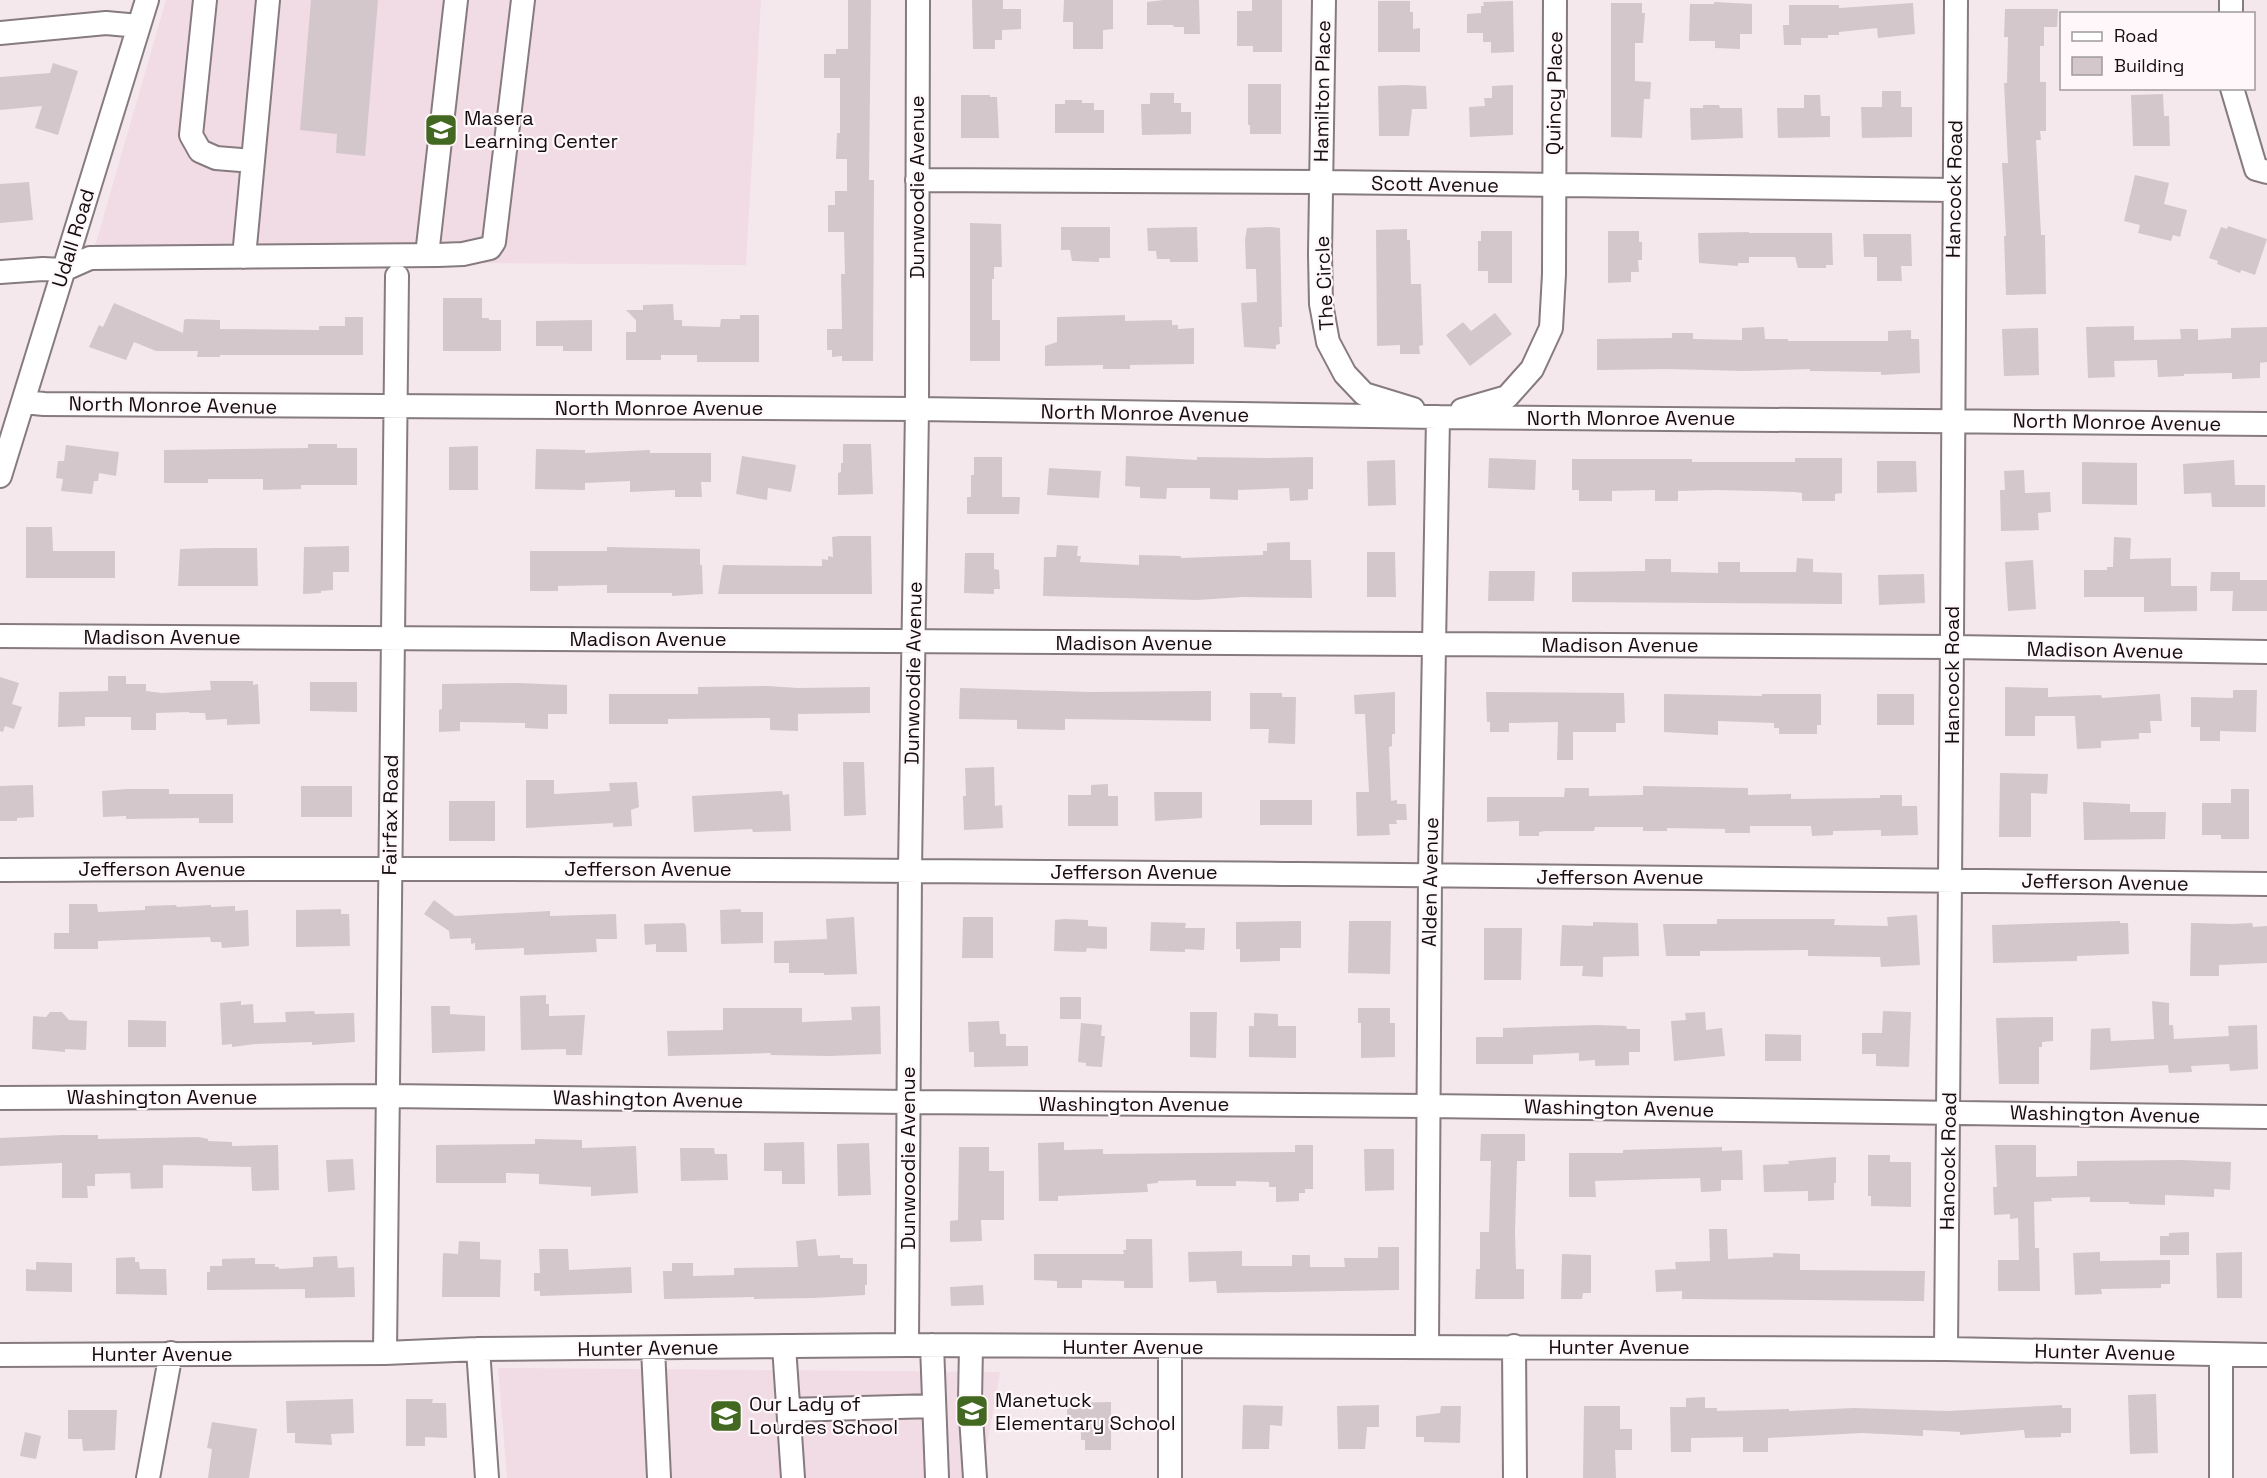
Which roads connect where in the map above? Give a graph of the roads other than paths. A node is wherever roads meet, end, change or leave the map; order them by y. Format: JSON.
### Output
{"nodes":[{"id":1,"x":147,"y":0,"type":"edge"},
{"id":2,"x":205,"y":0,"type":"edge"},
{"id":3,"x":268,"y":0,"type":"edge"},
{"id":4,"x":456,"y":0,"type":"edge"},
{"id":5,"x":523,"y":0,"type":"edge"},
{"id":6,"x":918,"y":0,"type":"edge"},
{"id":7,"x":1323,"y":0,"type":"edge"},
{"id":8,"x":1555,"y":0,"type":"edge"},
{"id":9,"x":1956,"y":0,"type":"edge"},
{"id":10,"x":139,"y":26,"type":"junction"},
{"id":11,"x":0,"y":33,"type":"edge"},
{"id":12,"x":2233,"y":90,"type":"edge"},
{"id":13,"x":253,"y":161,"type":"junction"},
{"id":14,"x":2267,"y":172,"type":"edge"},
{"id":15,"x":917,"y":180,"type":"junction"},
{"id":16,"x":1321,"y":182,"type":"junction"},
{"id":17,"x":1553,"y":186,"type":"junction"},
{"id":18,"x":1954,"y":190,"type":"junction"},
{"id":19,"x":427,"y":255,"type":"junction"},
{"id":20,"x":244,"y":257,"type":"junction"},
{"id":21,"x":63,"y":270,"type":"junction"},
{"id":22,"x":0,"y":272,"type":"edge"},
{"id":23,"x":397,"y":276,"type":"dead end"},
{"id":24,"x":23,"y":402,"type":"junction"},
{"id":25,"x":394,"y":407,"type":"junction"},
{"id":26,"x":917,"y":409,"type":"junction"},
{"id":27,"x":1438,"y":417,"type":"junction"},
{"id":28,"x":1952,"y":420,"type":"junction"},
{"id":29,"x":2267,"y":424,"type":"edge"},
{"id":30,"x":0,"y":476,"type":"edge"},
{"id":31,"x":0,"y":636,"type":"edge"},
{"id":32,"x":393,"y":637,"type":"junction"},
{"id":33,"x":913,"y":641,"type":"junction"},
{"id":34,"x":1435,"y":644,"type":"junction"},
{"id":35,"x":1952,"y":647,"type":"junction"},
{"id":36,"x":2267,"y":652,"type":"edge"},
{"id":37,"x":390,"y":867,"type":"junction"},
{"id":38,"x":0,"y":870,"type":"edge"},
{"id":39,"x":910,"y":870,"type":"junction"},
{"id":40,"x":1430,"y":875,"type":"junction"},
{"id":41,"x":1952,"y":879,"type":"junction"},
{"id":42,"x":2267,"y":884,"type":"edge"},
{"id":43,"x":387,"y":1096,"type":"junction"},
{"id":44,"x":0,"y":1098,"type":"edge"},
{"id":45,"x":908,"y":1102,"type":"junction"},
{"id":46,"x":1428,"y":1106,"type":"junction"},
{"id":47,"x":1949,"y":1112,"type":"junction"},
{"id":48,"x":2267,"y":1117,"type":"edge"},
{"id":49,"x":907,"y":1345,"type":"junction"},
{"id":50,"x":932,"y":1345,"type":"junction"},
{"id":51,"x":784,"y":1346,"type":"junction"},
{"id":52,"x":971,"y":1346,"type":"junction"},
{"id":53,"x":1427,"y":1346,"type":"junction"},
{"id":54,"x":1514,"y":1346,"type":"junction"},
{"id":55,"x":653,"y":1347,"type":"junction"},
{"id":56,"x":1170,"y":1347,"type":"junction"},
{"id":57,"x":478,"y":1349,"type":"junction"},
{"id":58,"x":1946,"y":1349,"type":"junction"},
{"id":59,"x":171,"y":1353,"type":"junction"},
{"id":60,"x":385,"y":1353,"type":"junction"},
{"id":61,"x":0,"y":1355,"type":"edge"},
{"id":62,"x":2221,"y":1355,"type":"junction"},
{"id":63,"x":2267,"y":1355,"type":"edge"},
{"id":64,"x":934,"y":1406,"type":"junction"},
{"id":65,"x":788,"y":1410,"type":"junction"},
{"id":66,"x":148,"y":1478,"type":"edge"},
{"id":67,"x":488,"y":1478,"type":"edge"},
{"id":68,"x":659,"y":1478,"type":"edge"},
{"id":69,"x":793,"y":1478,"type":"edge"},
{"id":70,"x":937,"y":1478,"type":"edge"},
{"id":71,"x":975,"y":1478,"type":"edge"},
{"id":72,"x":1170,"y":1478,"type":"edge"},
{"id":73,"x":1515,"y":1478,"type":"edge"},
{"id":74,"x":2221,"y":1478,"type":"edge"}],
"edges":[{"from":1,"to":10,"type":"street","name":"Udall Road"},
{"from":2,"to":13,"type":"street"},
{"from":3,"to":13,"type":"street"},
{"from":4,"to":19,"type":"street"},
{"from":5,"to":19,"type":"street"},
{"from":6,"to":15,"type":"street","name":"Dunwoodie Avenue"},
{"from":7,"to":16,"type":"street","name":"Hamilton Place"},
{"from":8,"to":17,"type":"street","name":"Quincy Place"},
{"from":9,"to":18,"type":"street","name":"Hancock Road"},
{"from":10,"to":11,"type":"street"},
{"from":10,"to":21,"type":"street","name":"Udall Road"},
{"from":12,"to":14,"type":"street"},
{"from":13,"to":20,"type":"street"},
{"from":15,"to":16,"type":"street","name":"Scott Avenue"},
{"from":15,"to":26,"type":"street","name":"Dunwoodie Avenue"},
{"from":16,"to":17,"type":"street","name":"Scott Avenue"},
{"from":16,"to":27,"type":"street","name":"The Circle"},
{"from":17,"to":18,"type":"street","name":"Scott Avenue"},
{"from":17,"to":27,"type":"street"},
{"from":18,"to":28,"type":"street","name":"Hancock Road"},
{"from":19,"to":20,"type":"street"},
{"from":20,"to":21,"type":"street"},
{"from":21,"to":22,"type":"street"},
{"from":21,"to":24,"type":"street","name":"Udall Road"},
{"from":23,"to":25,"type":"street","name":"Fairfax Road"},
{"from":24,"to":25,"type":"street","name":"North Monroe Avenue"},
{"from":24,"to":30,"type":"street","name":"Udall Road"},
{"from":25,"to":26,"type":"street","name":"North Monroe Avenue"},
{"from":25,"to":32,"type":"street","name":"Fairfax Road"},
{"from":26,"to":27,"type":"street","name":"North Monroe Avenue"},
{"from":26,"to":33,"type":"street","name":"Dunwoodie Avenue"},
{"from":27,"to":28,"type":"street","name":"North Monroe Avenue"},
{"from":27,"to":34,"type":"street","name":"Alden Avenue"},
{"from":28,"to":29,"type":"street","name":"North Monroe Avenue"},
{"from":28,"to":35,"type":"street","name":"Hancock Road"},
{"from":31,"to":32,"type":"street","name":"Madison Avenue"},
{"from":32,"to":33,"type":"street","name":"Madison Avenue"},
{"from":32,"to":37,"type":"street","name":"Fairfax Road"},
{"from":33,"to":34,"type":"street","name":"Madison Avenue"},
{"from":33,"to":39,"type":"street","name":"Dunwoodie Avenue"},
{"from":34,"to":35,"type":"street","name":"Madison Avenue"},
{"from":34,"to":40,"type":"street","name":"Alden Avenue"},
{"from":35,"to":36,"type":"street","name":"Madison Avenue"},
{"from":35,"to":41,"type":"street","name":"Hancock Road"},
{"from":37,"to":38,"type":"street","name":"Jefferson Avenue"},
{"from":37,"to":39,"type":"street","name":"Jefferson Avenue"},
{"from":37,"to":43,"type":"street","name":"Fairfax Road"},
{"from":39,"to":40,"type":"street","name":"Jefferson Avenue"},
{"from":39,"to":45,"type":"street","name":"Dunwoodie Avenue"},
{"from":40,"to":41,"type":"street","name":"Jefferson Avenue"},
{"from":40,"to":46,"type":"street","name":"Alden Avenue"},
{"from":41,"to":42,"type":"street","name":"Jefferson Avenue"},
{"from":41,"to":47,"type":"street","name":"Hancock Road"},
{"from":43,"to":44,"type":"street","name":"Washington Avenue"},
{"from":43,"to":45,"type":"street","name":"Washington Avenue"},
{"from":43,"to":60,"type":"street","name":"Fairfax Road"},
{"from":45,"to":46,"type":"street","name":"Washington Avenue"},
{"from":45,"to":49,"type":"street","name":"Dunwoodie Avenue"},
{"from":46,"to":47,"type":"street","name":"Washington Avenue"},
{"from":46,"to":53,"type":"street","name":"Alden Avenue"},
{"from":47,"to":48,"type":"street","name":"Washington Avenue"},
{"from":47,"to":58,"type":"street","name":"Hancock Road"},
{"from":49,"to":50,"type":"street","name":"Hunter Avenue"},
{"from":49,"to":51,"type":"street","name":"Hunter Avenue"},
{"from":50,"to":52,"type":"street","name":"Hunter Avenue"},
{"from":50,"to":64,"type":"street"},
{"from":51,"to":55,"type":"street","name":"Hunter Avenue"},
{"from":51,"to":65,"type":"street"},
{"from":52,"to":56,"type":"street","name":"Hunter Avenue"},
{"from":52,"to":71,"type":"street"},
{"from":53,"to":54,"type":"street","name":"Hunter Avenue"},
{"from":53,"to":56,"type":"street","name":"Hunter Avenue"},
{"from":54,"to":58,"type":"street","name":"Hunter Avenue"},
{"from":54,"to":73,"type":"street"},
{"from":55,"to":57,"type":"street","name":"Hunter Avenue"},
{"from":55,"to":68,"type":"street"},
{"from":56,"to":72,"type":"street"},
{"from":57,"to":60,"type":"street","name":"Hunter Avenue"},
{"from":57,"to":67,"type":"street"},
{"from":58,"to":62,"type":"street","name":"Hunter Avenue"},
{"from":59,"to":60,"type":"street","name":"Hunter Avenue"},
{"from":59,"to":61,"type":"street","name":"Hunter Avenue"},
{"from":59,"to":66,"type":"street"},
{"from":62,"to":63,"type":"street","name":"Hunter Avenue"},
{"from":62,"to":74,"type":"street"},
{"from":64,"to":65,"type":"street"},
{"from":64,"to":70,"type":"street"},
{"from":65,"to":69,"type":"street"}]}
